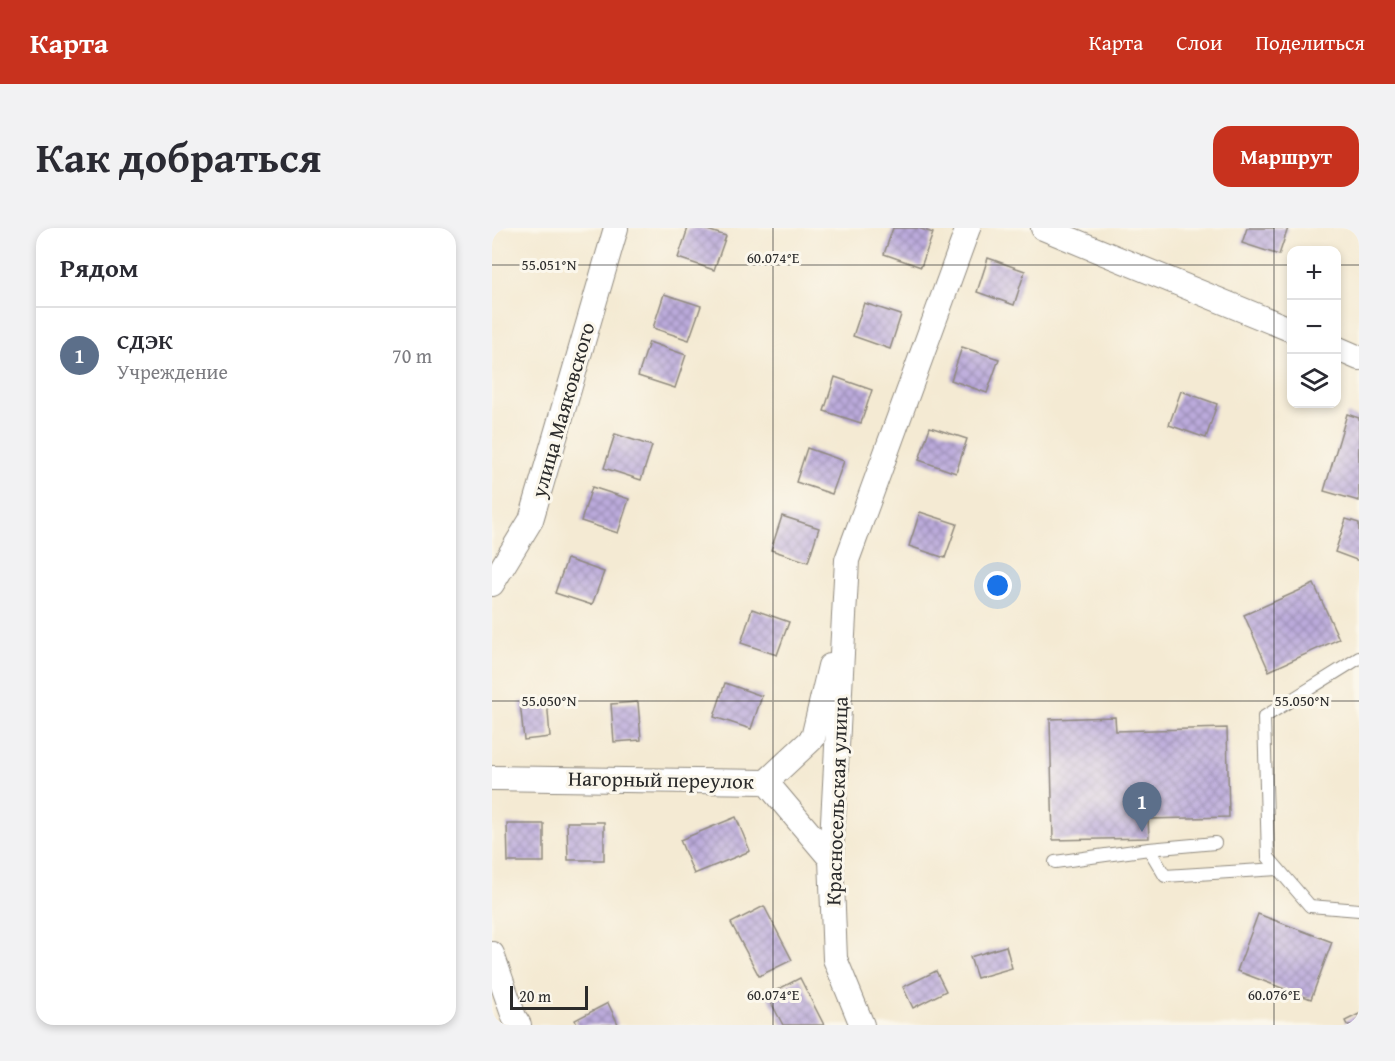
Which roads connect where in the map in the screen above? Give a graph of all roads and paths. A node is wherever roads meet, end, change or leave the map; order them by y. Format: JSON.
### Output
{"nodes":[{"id":1,"x":616,"y":228,"type":"edge"},
{"id":2,"x":968,"y":228,"type":"edge"},
{"id":3,"x":1043,"y":228,"type":"edge"},
{"id":4,"x":1287,"y":328,"type":"edge"},
{"id":5,"x":1341,"y":350,"type":"edge"},
{"id":6,"x":1359,"y":358,"type":"edge"},
{"id":7,"x":492,"y":584,"type":"edge"},
{"id":8,"x":844,"y":608,"type":"junction"},
{"id":9,"x":1359,"y":658,"type":"edge"},
{"id":10,"x":492,"y":778,"type":"edge"},
{"id":11,"x":766,"y":782,"type":"junction"},
{"id":12,"x":1215,"y":843,"type":"dead end"},
{"id":13,"x":1149,"y":849,"type":"junction"},
{"id":14,"x":831,"y":859,"type":"junction"},
{"id":15,"x":1055,"y":862,"type":"dead end"},
{"id":16,"x":1278,"y":869,"type":"junction"},
{"id":17,"x":1359,"y":910,"type":"edge"},
{"id":18,"x":492,"y":954,"type":"edge"},
{"id":19,"x":519,"y":1025,"type":"edge"},
{"id":20,"x":862,"y":1025,"type":"edge"}],
"edges":[{"from":1,"to":7,"type":"street","name":"улица Маяковского"},
{"from":2,"to":8,"type":"street","name":"Красносельская улица"},
{"from":3,"to":4,"type":"street"},
{"from":5,"to":6,"type":"street"},
{"from":8,"to":11,"type":"street","name":"Красносельская улица"},
{"from":8,"to":14,"type":"street","name":"Красносельская улица"},
{"from":9,"to":16,"type":"lane"},
{"from":10,"to":11,"type":"street","name":"Нагорный переулок"},
{"from":11,"to":14,"type":"street","name":"Нагорный переулок"},
{"from":12,"to":13,"type":"lane"},
{"from":13,"to":15,"type":"lane"},
{"from":13,"to":16,"type":"lane"},
{"from":14,"to":20,"type":"street","name":"Красносельская улица"},
{"from":16,"to":17,"type":"lane"},
{"from":18,"to":19,"type":"street"}]}
